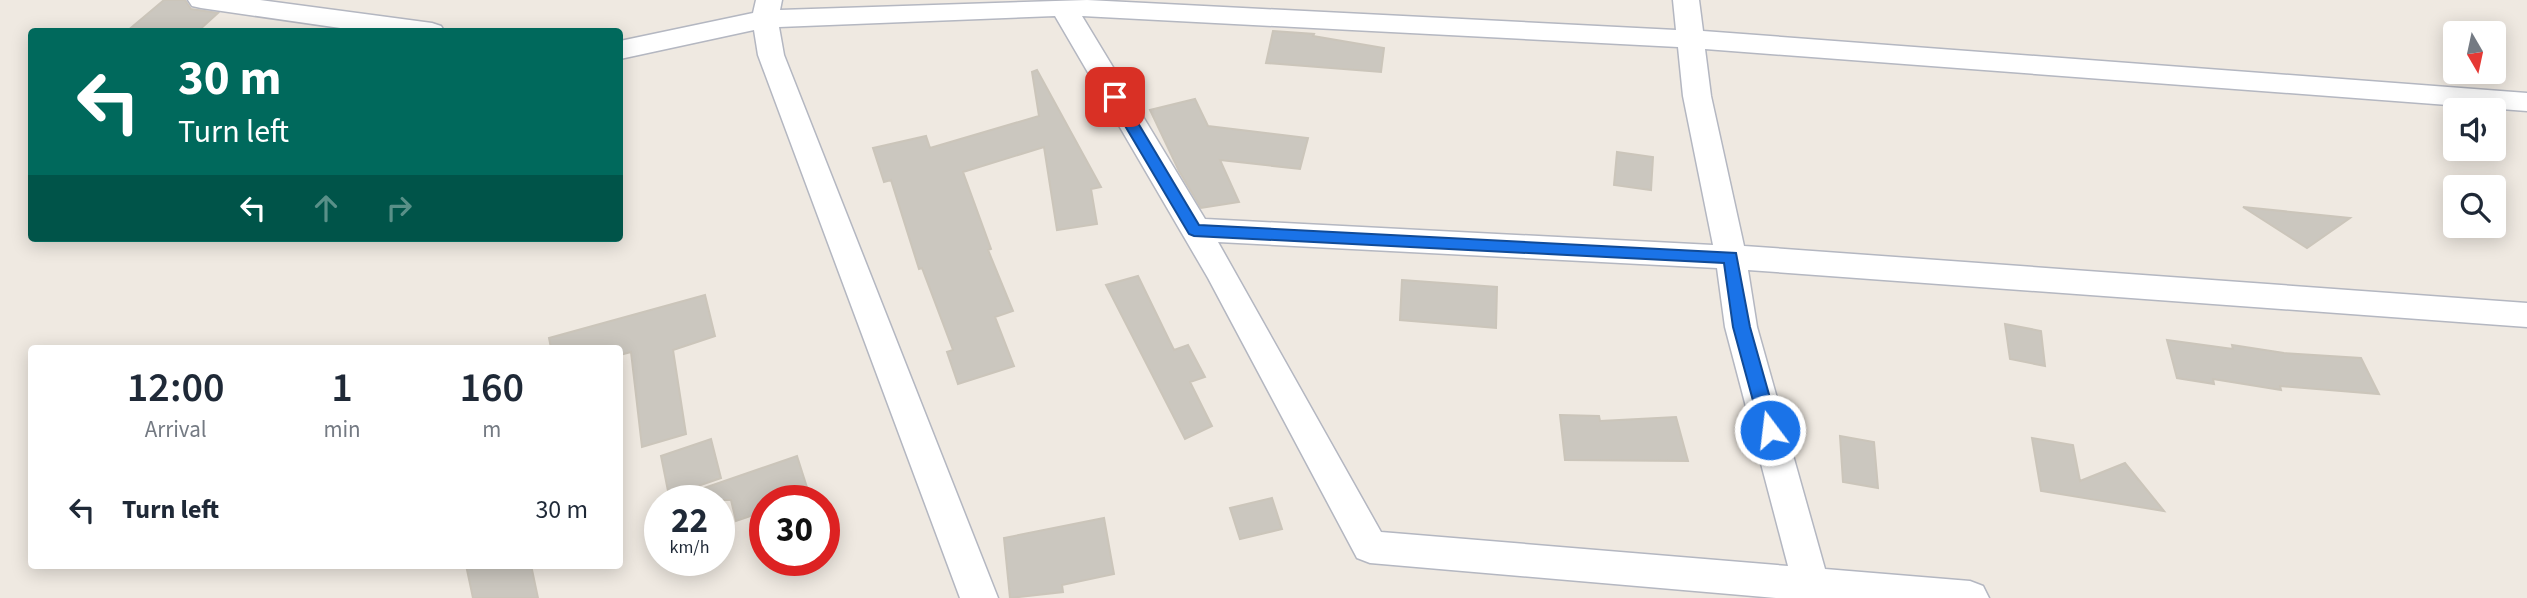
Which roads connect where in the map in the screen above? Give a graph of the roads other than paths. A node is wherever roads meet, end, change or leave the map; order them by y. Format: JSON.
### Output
{"nodes":[{"id":1,"x":201,"y":0,"type":"edge"},
{"id":2,"x":1686,"y":0,"type":"edge"},
{"id":3,"x":1063,"y":7,"type":"junction"},
{"id":4,"x":767,"y":9,"type":"edge"},
{"id":5,"x":403,"y":28,"type":"edge"},
{"id":6,"x":1690,"y":39,"type":"junction"},
{"id":7,"x":623,"y":49,"type":"edge"},
{"id":8,"x":2527,"y":102,"type":"edge"},
{"id":9,"x":1194,"y":230,"type":"junction"},
{"id":10,"x":1731,"y":257,"type":"junction"},
{"id":11,"x":2527,"y":315,"type":"edge"},
{"id":12,"x":1814,"y":592,"type":"edge"},
{"id":13,"x":979,"y":598,"type":"edge"},
{"id":14,"x":1969,"y":598,"type":"edge"}],
"edges":[{"from":1,"to":5,"type":"street"},
{"from":2,"to":6,"type":"street"},
{"from":3,"to":4,"type":"street"},
{"from":3,"to":6,"type":"street"},
{"from":3,"to":9,"type":"street"},
{"from":4,"to":7,"type":"street"},
{"from":4,"to":13,"type":"street"},
{"from":6,"to":8,"type":"street"},
{"from":6,"to":10,"type":"street"},
{"from":9,"to":10,"type":"street"},
{"from":9,"to":12,"type":"street"},
{"from":10,"to":11,"type":"street"},
{"from":10,"to":12,"type":"street"},
{"from":12,"to":14,"type":"street"}]}
